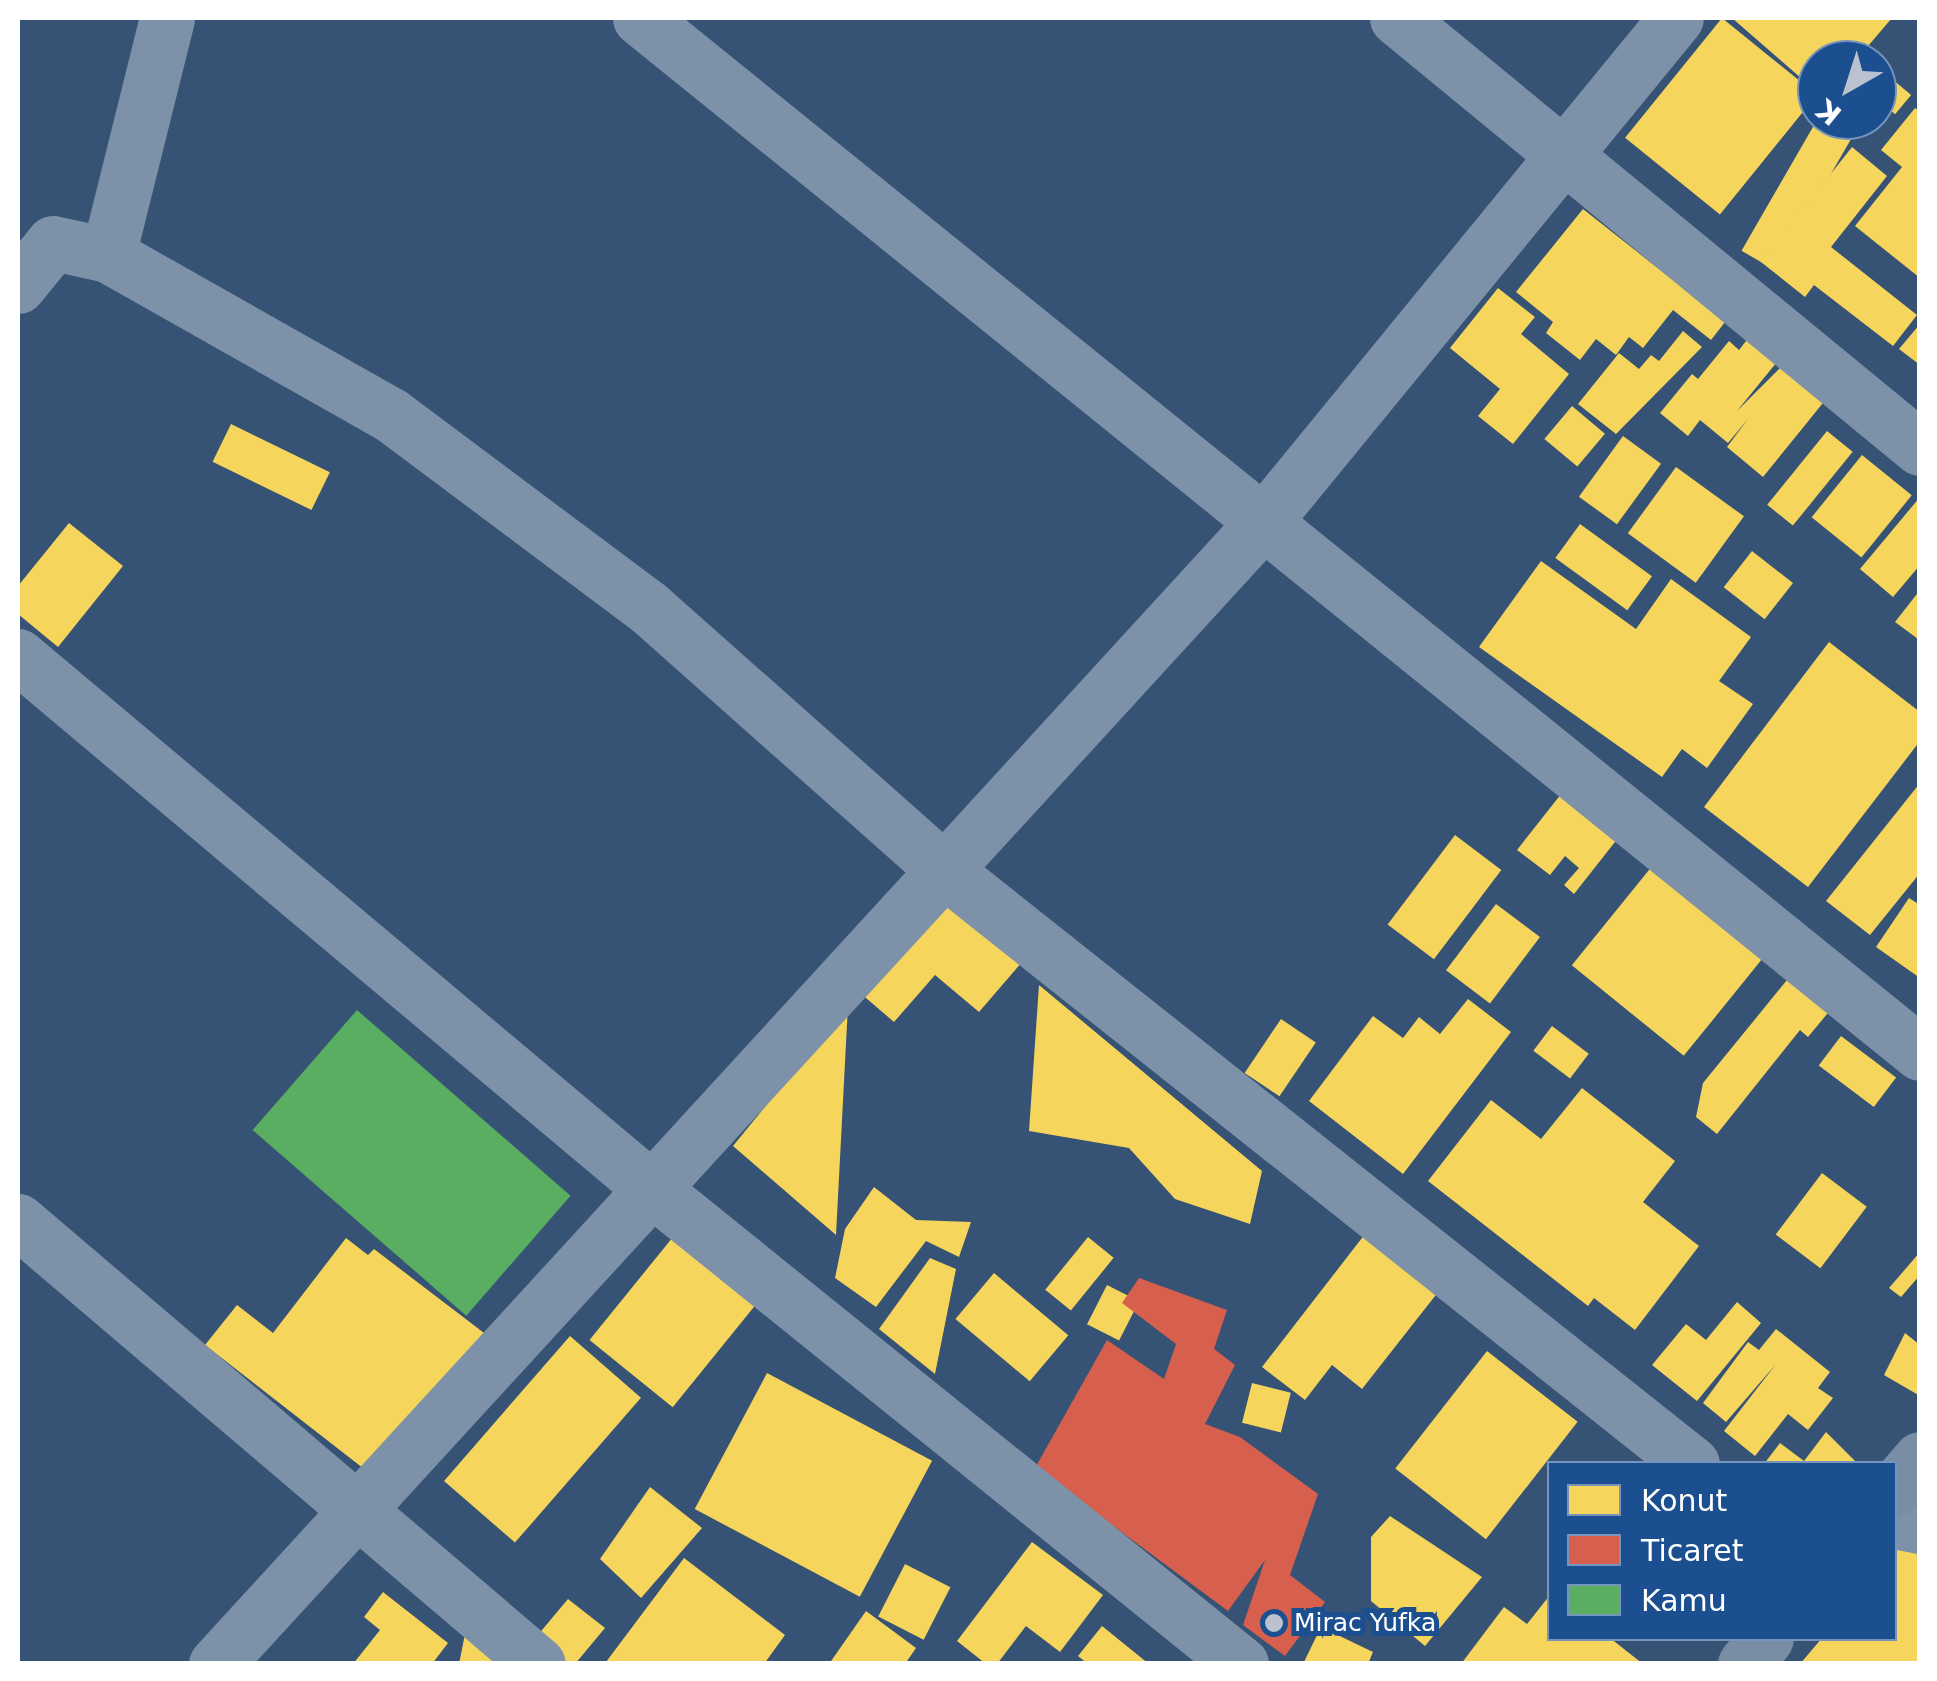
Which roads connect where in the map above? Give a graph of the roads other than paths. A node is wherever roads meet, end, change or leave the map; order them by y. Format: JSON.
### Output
{"nodes":[{"id":1,"x":168,"y":18,"type":"edge"},
{"id":2,"x":640,"y":18,"type":"edge"},
{"id":3,"x":1397,"y":18,"type":"edge"},
{"id":4,"x":1676,"y":18,"type":"edge"},
{"id":5,"x":1563,"y":155,"type":"junction"},
{"id":6,"x":108,"y":255,"type":"junction"},
{"id":7,"x":18,"y":286,"type":"edge"},
{"id":8,"x":1920,"y":448,"type":"edge"},
{"id":9,"x":1264,"y":521,"type":"junction"},
{"id":10,"x":18,"y":656,"type":"edge"},
{"id":11,"x":944,"y":870,"type":"junction"},
{"id":12,"x":1920,"y":1052,"type":"edge"},
{"id":13,"x":652,"y":1189,"type":"junction"},
{"id":14,"x":18,"y":1221,"type":"edge"},
{"id":15,"x":1920,"y":1460,"type":"edge"},
{"id":16,"x":1688,"y":1461,"type":"edge"},
{"id":17,"x":1897,"y":1486,"type":"edge"},
{"id":18,"x":357,"y":1510,"type":"junction"},
{"id":19,"x":1764,"y":1641,"type":"edge"},
{"id":20,"x":216,"y":1664,"type":"edge"},
{"id":21,"x":538,"y":1664,"type":"edge"},
{"id":22,"x":1240,"y":1664,"type":"edge"},
{"id":23,"x":1745,"y":1664,"type":"edge"}],
"edges":[{"from":1,"to":6,"type":"street"},
{"from":2,"to":9,"type":"street"},
{"from":3,"to":5,"type":"street"},
{"from":4,"to":5,"type":"street"},
{"from":5,"to":8,"type":"street"},
{"from":5,"to":9,"type":"street"},
{"from":6,"to":7,"type":"street"},
{"from":6,"to":11,"type":"street"},
{"from":9,"to":11,"type":"street"},
{"from":9,"to":12,"type":"street"},
{"from":10,"to":13,"type":"street"},
{"from":11,"to":13,"type":"street"},
{"from":11,"to":16,"type":"street"},
{"from":13,"to":18,"type":"street"},
{"from":13,"to":22,"type":"street"},
{"from":14,"to":18,"type":"street"},
{"from":15,"to":17,"type":"main road"},
{"from":18,"to":20,"type":"street"},
{"from":18,"to":21,"type":"street"},
{"from":19,"to":23,"type":"main road"}]}
